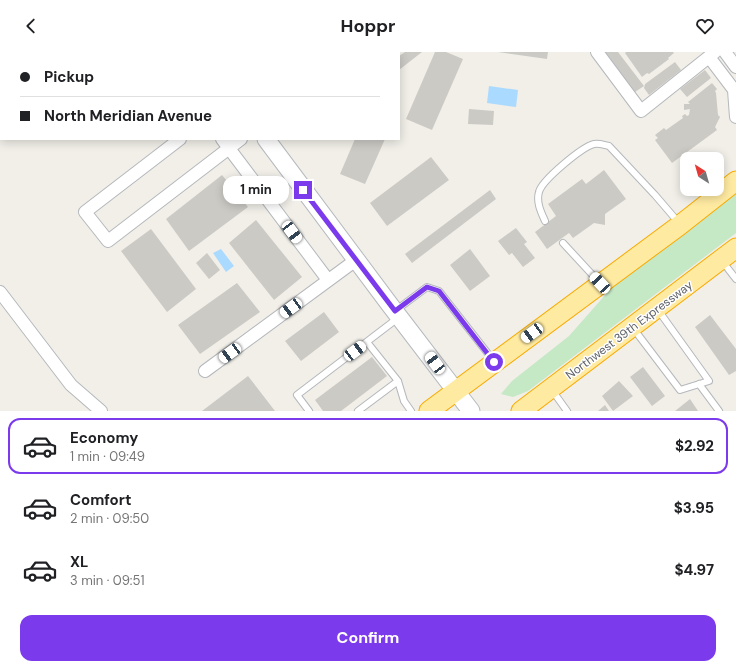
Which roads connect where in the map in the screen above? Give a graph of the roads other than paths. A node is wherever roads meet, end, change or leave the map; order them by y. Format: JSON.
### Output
{"nodes":[{"id":1,"x":597,"y":52,"type":"edge"},
{"id":2,"x":725,"y":52,"type":"edge"},
{"id":3,"x":712,"y":54,"type":"edge"},
{"id":4,"x":736,"y":67,"type":"edge"},
{"id":5,"x":736,"y":117,"type":"edge"},
{"id":6,"x":179,"y":140,"type":"edge"},
{"id":7,"x":238,"y":140,"type":"edge"},
{"id":8,"x":267,"y":140,"type":"edge"},
{"id":9,"x":226,"y":144,"type":"edge"},
{"id":10,"x":736,"y":181,"type":"edge"},
{"id":11,"x":545,"y":221,"type":"dead end"},
{"id":12,"x":680,"y":225,"type":"junction"},
{"id":13,"x":563,"y":243,"type":"dead end"},
{"id":14,"x":729,"y":254,"type":"edge"},
{"id":15,"x":356,"y":260,"type":"junction"},
{"id":16,"x":736,"y":279,"type":"edge"},
{"id":17,"x":328,"y":280,"type":"junction"},
{"id":18,"x":600,"y":283,"type":"junction"},
{"id":19,"x":0,"y":292,"type":"edge"},
{"id":20,"x":657,"y":308,"type":"junction"},
{"id":21,"x":397,"y":314,"type":"junction"},
{"id":22,"x":632,"y":327,"type":"junction"},
{"id":23,"x":367,"y":342,"type":"junction"},
{"id":24,"x":494,"y":362,"type":"junction"},
{"id":25,"x":205,"y":372,"type":"dead end"},
{"id":26,"x":398,"y":381,"type":"junction"},
{"id":27,"x":698,"y":384,"type":"junction"},
{"id":28,"x":551,"y":388,"type":"junction"},
{"id":29,"x":456,"y":390,"type":"junction"},
{"id":30,"x":101,"y":411,"type":"edge"},
{"id":31,"x":309,"y":411,"type":"edge"},
{"id":32,"x":358,"y":411,"type":"edge"},
{"id":33,"x":411,"y":411,"type":"edge"},
{"id":34,"x":429,"y":411,"type":"edge"},
{"id":35,"x":471,"y":411,"type":"edge"},
{"id":36,"x":521,"y":411,"type":"edge"},
{"id":37,"x":568,"y":411,"type":"edge"},
{"id":38,"x":719,"y":411,"type":"edge"}],
"edges":[{"from":1,"to":3,"type":"street"},
{"from":2,"to":4,"type":"street"},
{"from":3,"to":5,"type":"street"},
{"from":6,"to":9,"type":"street"},
{"from":7,"to":9,"type":"street"},
{"from":8,"to":15,"type":"main road"},
{"from":9,"to":17,"type":"street"},
{"from":10,"to":12,"type":"highway"},
{"from":11,"to":12,"type":"lane"},
{"from":12,"to":18,"type":"highway"},
{"from":13,"to":18,"type":"lane"},
{"from":14,"to":16,"type":"lane"},
{"from":14,"to":20,"type":"highway","name":"Northwest 39th Expressway"},
{"from":15,"to":17,"type":"street"},
{"from":15,"to":21,"type":"main road"},
{"from":17,"to":25,"type":"street"},
{"from":18,"to":24,"type":"highway"},
{"from":19,"to":30,"type":"street"},
{"from":20,"to":22,"type":"highway","name":"Northwest 39th Expressway"},
{"from":20,"to":27,"type":"lane"},
{"from":21,"to":23,"type":"lane"},
{"from":21,"to":24,"type":"lane"},
{"from":21,"to":29,"type":"main road"},
{"from":22,"to":27,"type":"lane"},
{"from":22,"to":28,"type":"highway","name":"Northwest 39th Expressway"},
{"from":23,"to":26,"type":"lane"},
{"from":23,"to":31,"type":"lane"},
{"from":24,"to":29,"type":"highway"},
{"from":26,"to":32,"type":"lane"},
{"from":26,"to":33,"type":"lane"},
{"from":27,"to":38,"type":"lane"},
{"from":28,"to":36,"type":"highway","name":"Northwest 39th Expressway"},
{"from":28,"to":37,"type":"lane"},
{"from":29,"to":34,"type":"highway"},
{"from":29,"to":35,"type":"main road"}]}
